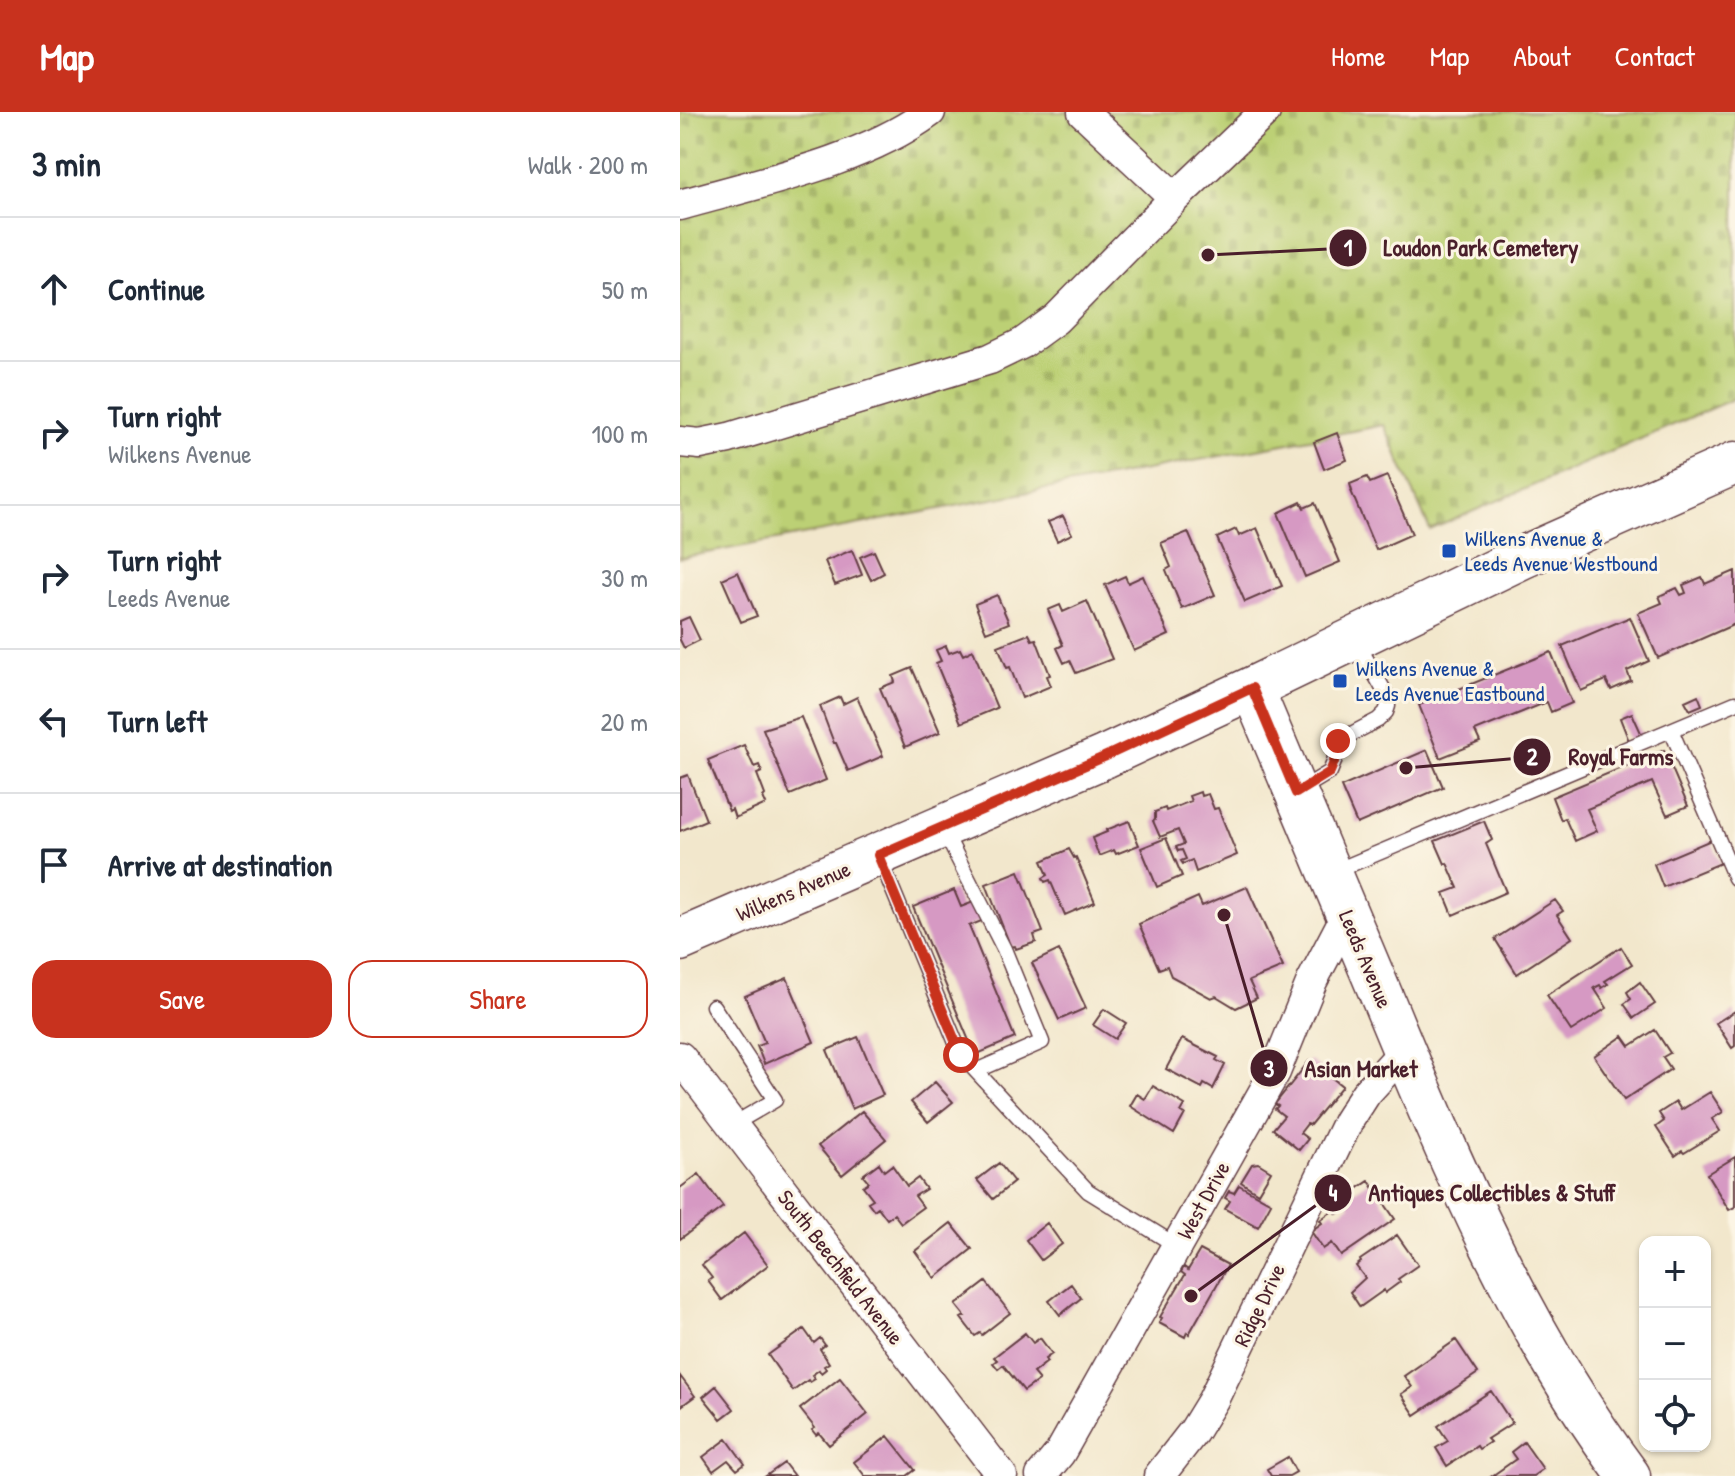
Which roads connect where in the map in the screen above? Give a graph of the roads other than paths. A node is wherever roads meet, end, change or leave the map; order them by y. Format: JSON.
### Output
{"nodes":[{"id":1,"x":930,"y":112,"type":"edge"},
{"id":2,"x":1083,"y":112,"type":"edge"},
{"id":3,"x":1265,"y":112,"type":"edge"},
{"id":4,"x":1175,"y":198,"type":"junction"},
{"id":5,"x":680,"y":205,"type":"edge"},
{"id":6,"x":680,"y":442,"type":"edge"},
{"id":7,"x":1735,"y":463,"type":"edge"},
{"id":8,"x":1355,"y":639,"type":"junction"},
{"id":9,"x":1252,"y":688,"type":"junction"},
{"id":10,"x":1735,"y":703,"type":"edge"},
{"id":11,"x":1671,"y":730,"type":"junction"},
{"id":12,"x":1296,"y":793,"type":"junction"},
{"id":13,"x":942,"y":827,"type":"junction"},
{"id":14,"x":878,"y":855,"type":"junction"},
{"id":15,"x":1330,"y":873,"type":"junction"},
{"id":16,"x":1735,"y":878,"type":"edge"},
{"id":17,"x":1347,"y":914,"type":"junction"},
{"id":18,"x":680,"y":940,"type":"edge"},
{"id":19,"x":713,"y":1006,"type":"dead end"},
{"id":20,"x":1404,"y":1051,"type":"junction"},
{"id":21,"x":680,"y":1057,"type":"edge"},
{"id":22,"x":976,"y":1071,"type":"junction"},
{"id":23,"x":732,"y":1125,"type":"junction"},
{"id":24,"x":1177,"y":1246,"type":"junction"},
{"id":25,"x":1002,"y":1476,"type":"edge"},
{"id":26,"x":1041,"y":1476,"type":"edge"},
{"id":27,"x":1159,"y":1476,"type":"edge"},
{"id":28,"x":1629,"y":1476,"type":"edge"}],
"edges":[{"from":1,"to":5,"type":"street"},
{"from":2,"to":4,"type":"street"},
{"from":3,"to":4,"type":"street"},
{"from":4,"to":6,"type":"street"},
{"from":7,"to":8,"type":"main road","name":"Wilkens Avenue"},
{"from":8,"to":9,"type":"main road","name":"Wilkens Avenue"},
{"from":8,"to":12,"type":"lane"},
{"from":9,"to":12,"type":"main road","name":"Leeds Avenue"},
{"from":9,"to":13,"type":"main road","name":"Wilkens Avenue"},
{"from":10,"to":11,"type":"lane"},
{"from":11,"to":15,"type":"lane"},
{"from":11,"to":16,"type":"lane"},
{"from":12,"to":15,"type":"main road","name":"Leeds Avenue"},
{"from":13,"to":14,"type":"main road","name":"Wilkens Avenue"},
{"from":13,"to":22,"type":"lane"},
{"from":14,"to":18,"type":"main road","name":"Wilkens Avenue"},
{"from":14,"to":22,"type":"lane"},
{"from":15,"to":17,"type":"main road","name":"Leeds Avenue"},
{"from":17,"to":20,"type":"main road","name":"Leeds Avenue"},
{"from":17,"to":24,"type":"street","name":"West Drive"},
{"from":19,"to":23,"type":"lane"},
{"from":20,"to":27,"type":"street","name":"Ridge Drive"},
{"from":20,"to":28,"type":"main road","name":"Leeds Avenue"},
{"from":21,"to":23,"type":"street","name":"South Beechfield Avenue"},
{"from":22,"to":24,"type":"lane"},
{"from":23,"to":25,"type":"street","name":"South Beechfield Avenue"},
{"from":24,"to":26,"type":"street","name":"West Drive"}]}
